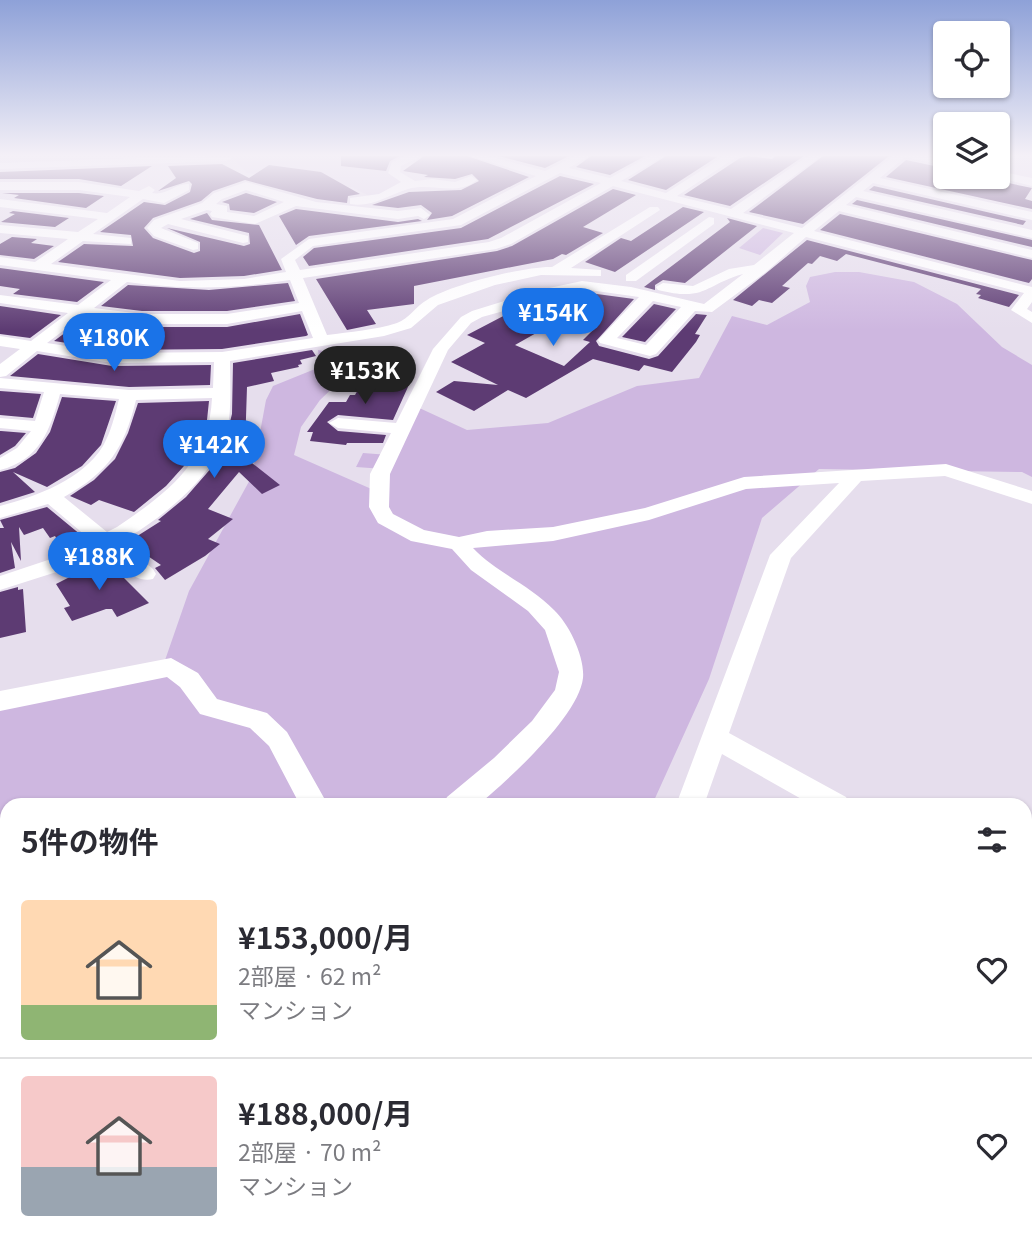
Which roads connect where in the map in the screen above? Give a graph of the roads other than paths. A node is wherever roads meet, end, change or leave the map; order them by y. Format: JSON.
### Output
{"nodes":[{"id":1,"x":33,"y":214,"type":"edge"},
{"id":2,"x":87,"y":214,"type":"edge"},
{"id":3,"x":115,"y":214,"type":"edge"},
{"id":4,"x":184,"y":214,"type":"edge"},
{"id":5,"x":217,"y":214,"type":"edge"},
{"id":6,"x":268,"y":214,"type":"edge"},
{"id":7,"x":423,"y":214,"type":"edge"},
{"id":8,"x":470,"y":214,"type":"edge"},
{"id":9,"x":555,"y":214,"type":"edge"},
{"id":10,"x":646,"y":214,"type":"edge"},
{"id":11,"x":733,"y":214,"type":"edge"},
{"id":12,"x":829,"y":214,"type":"edge"},
{"id":13,"x":868,"y":214,"type":"edge"},
{"id":14,"x":944,"y":214,"type":"edge"},
{"id":15,"x":111,"y":217,"type":"junction"},
{"id":16,"x":168,"y":220,"type":"junction"},
{"id":17,"x":709,"y":220,"type":"dead end"},
{"id":18,"x":433,"y":226,"type":"junction"},
{"id":19,"x":2,"y":231,"type":"edge"},
{"id":20,"x":805,"y":233,"type":"junction"},
{"id":21,"x":83,"y":236,"type":"junction"},
{"id":22,"x":1032,"y":236,"type":"edge"},
{"id":23,"x":243,"y":239,"type":"dead end"},
{"id":24,"x":126,"y":241,"type":"dead end"},
{"id":25,"x":193,"y":246,"type":"dead end"},
{"id":26,"x":1027,"y":253,"type":"edge"},
{"id":27,"x":0,"y":261,"type":"edge"},
{"id":28,"x":38,"y":267,"type":"junction"},
{"id":29,"x":761,"y":268,"type":"junction"},
{"id":30,"x":555,"y":271,"type":"junction"},
{"id":31,"x":296,"y":275,"type":"junction"},
{"id":32,"x":123,"y":278,"type":"junction"},
{"id":33,"x":631,"y":278,"type":"junction"},
{"id":34,"x":1032,"y":291,"type":"edge"},
{"id":35,"x":649,"y":296,"type":"junction"},
{"id":36,"x":0,"y":299,"type":"edge"},
{"id":37,"x":306,"y":306,"type":"junction"},
{"id":38,"x":690,"y":307,"type":"junction"},
{"id":39,"x":81,"y":311,"type":"junction"},
{"id":40,"x":1032,"y":318,"type":"edge"},
{"id":41,"x":321,"y":339,"type":"junction"},
{"id":42,"x":0,"y":341,"type":"edge"},
{"id":43,"x":34,"y":346,"type":"junction"},
{"id":44,"x":222,"y":357,"type":"junction"},
{"id":45,"x":0,"y":372,"type":"edge"},
{"id":46,"x":0,"y":383,"type":"edge"},
{"id":47,"x":53,"y":389,"type":"junction"},
{"id":48,"x":221,"y":393,"type":"junction"},
{"id":49,"x":128,"y":395,"type":"junction"},
{"id":50,"x":338,"y":423,"type":"dead end"},
{"id":51,"x":0,"y":424,"type":"edge"},
{"id":52,"x":41,"y":427,"type":"junction"},
{"id":53,"x":400,"y":429,"type":"junction"},
{"id":54,"x":0,"y":464,"type":"edge"},
{"id":55,"x":854,"y":478,"type":"junction"},
{"id":56,"x":51,"y":496,"type":"junction"},
{"id":57,"x":1032,"y":498,"type":"edge"},
{"id":58,"x":0,"y":512,"type":"edge"},
{"id":59,"x":106,"y":540,"type":"junction"},
{"id":60,"x":458,"y":544,"type":"junction"},
{"id":61,"x":145,"y":574,"type":"dead end"},
{"id":62,"x":0,"y":583,"type":"edge"},
{"id":63,"x":0,"y":701,"type":"edge"},
{"id":64,"x":716,"y":738,"type":"junction"},
{"id":65,"x":310,"y":798,"type":"edge"},
{"id":66,"x":465,"y":798,"type":"edge"},
{"id":67,"x":693,"y":798,"type":"edge"},
{"id":68,"x":823,"y":798,"type":"edge"}],
"edges":[{"from":1,"to":19,"type":"street"},
{"from":2,"to":15,"type":"street"},
{"from":3,"to":15,"type":"street"},
{"from":4,"to":16,"type":"street"},
{"from":5,"to":6,"type":"street"},
{"from":7,"to":18,"type":"street"},
{"from":8,"to":18,"type":"street"},
{"from":9,"to":31,"type":"street"},
{"from":10,"to":30,"type":"street"},
{"from":11,"to":20,"type":"street"},
{"from":12,"to":20,"type":"street"},
{"from":13,"to":26,"type":"street"},
{"from":14,"to":22,"type":"street"},
{"from":15,"to":21,"type":"street"},
{"from":16,"to":23,"type":"street"},
{"from":16,"to":25,"type":"street"},
{"from":17,"to":33,"type":"street"},
{"from":18,"to":31,"type":"street"},
{"from":19,"to":21,"type":"street"},
{"from":20,"to":29,"type":"street"},
{"from":20,"to":34,"type":"street"},
{"from":21,"to":24,"type":"street"},
{"from":21,"to":28,"type":"street"},
{"from":22,"to":26,"type":"street"},
{"from":27,"to":28,"type":"street"},
{"from":28,"to":32,"type":"street"},
{"from":29,"to":33,"type":"street"},
{"from":29,"to":38,"type":"street"},
{"from":30,"to":33,"type":"street"},
{"from":30,"to":41,"type":"street"},
{"from":31,"to":32,"type":"street"},
{"from":31,"to":37,"type":"street"},
{"from":32,"to":39,"type":"street"},
{"from":34,"to":40,"type":"street"},
{"from":35,"to":38,"type":"street"},
{"from":35,"to":38,"type":"street"},
{"from":35,"to":53,"type":"street"},
{"from":36,"to":39,"type":"street"},
{"from":37,"to":39,"type":"street"},
{"from":37,"to":41,"type":"street"},
{"from":39,"to":43,"type":"street"},
{"from":41,"to":44,"type":"street"},
{"from":42,"to":43,"type":"street"},
{"from":43,"to":44,"type":"street"},
{"from":43,"to":45,"type":"street"},
{"from":44,"to":48,"type":"street"},
{"from":46,"to":47,"type":"street"},
{"from":47,"to":49,"type":"street"},
{"from":47,"to":52,"type":"street"},
{"from":48,"to":49,"type":"street"},
{"from":48,"to":59,"type":"street"},
{"from":49,"to":56,"type":"street"},
{"from":50,"to":53,"type":"street"},
{"from":51,"to":52,"type":"street"},
{"from":52,"to":54,"type":"street"},
{"from":53,"to":60,"type":"street"},
{"from":55,"to":57,"type":"street"},
{"from":55,"to":60,"type":"street"},
{"from":55,"to":64,"type":"street"},
{"from":56,"to":58,"type":"street"},
{"from":56,"to":59,"type":"street"},
{"from":59,"to":61,"type":"street"},
{"from":59,"to":62,"type":"street"},
{"from":60,"to":66,"type":"street"},
{"from":63,"to":65,"type":"street"},
{"from":64,"to":67,"type":"street"},
{"from":64,"to":68,"type":"street"}]}
